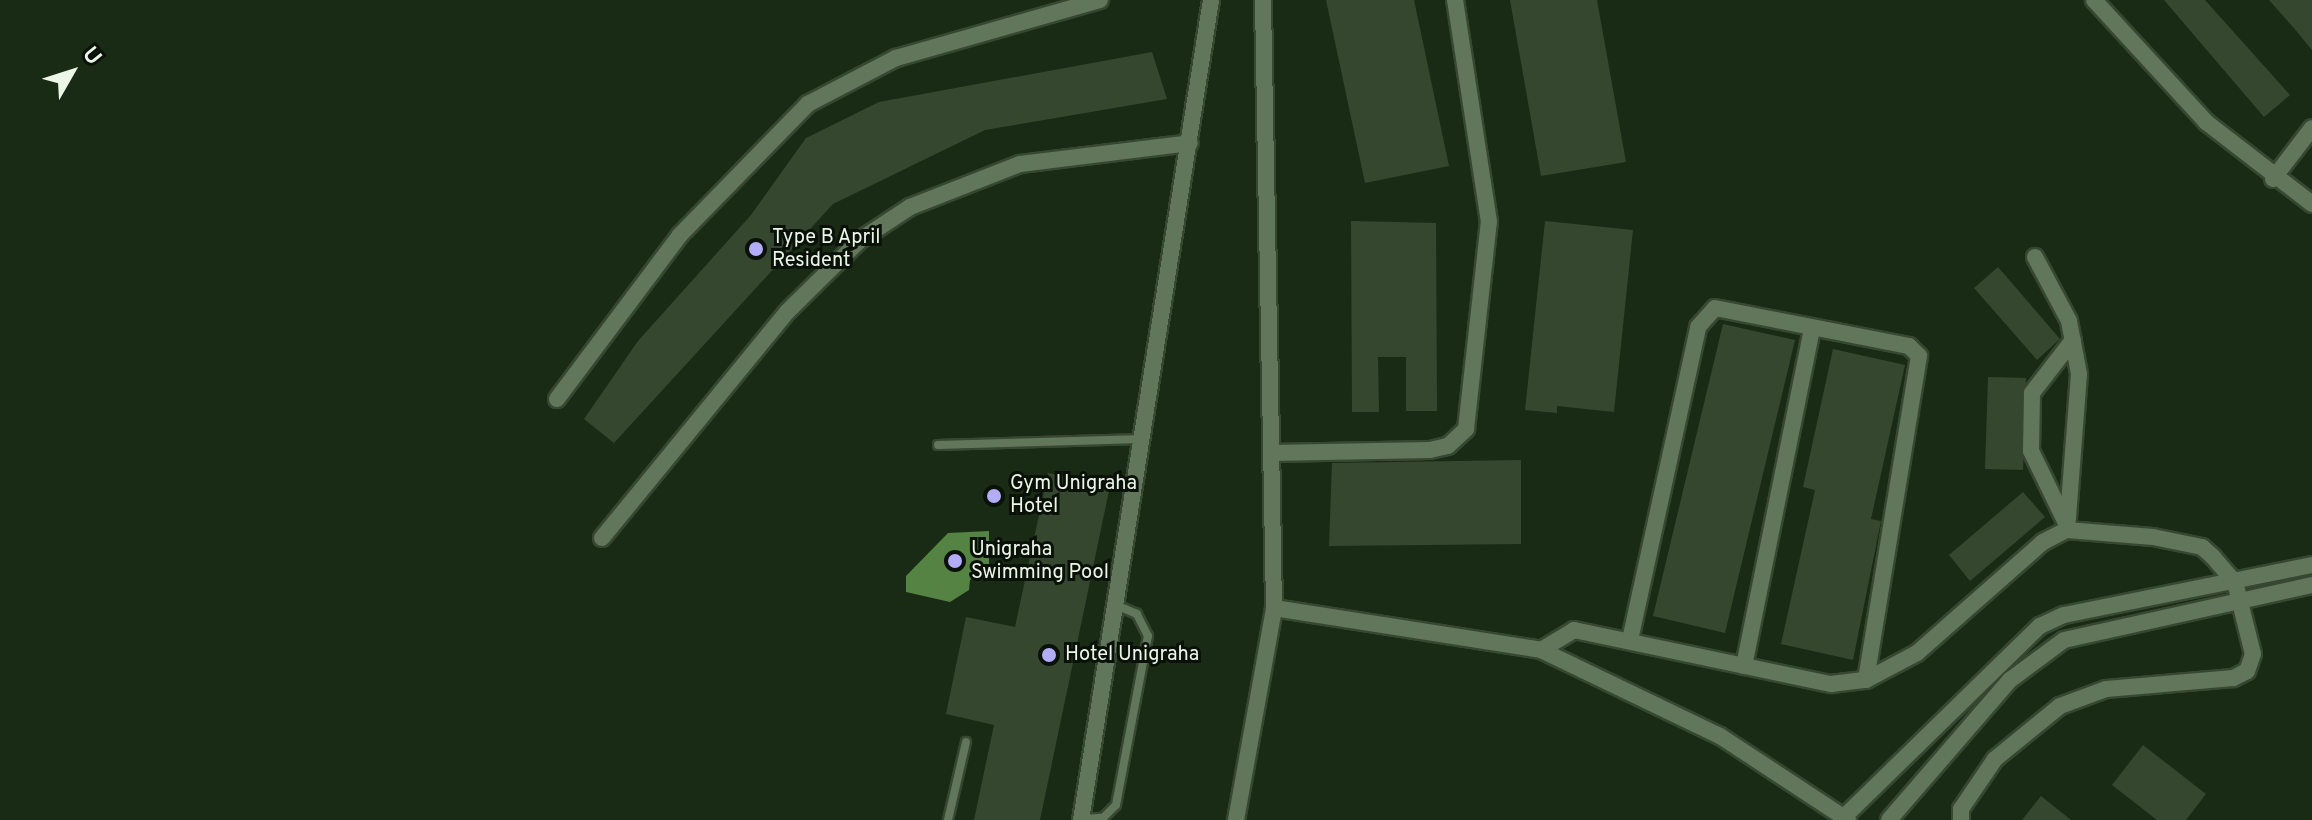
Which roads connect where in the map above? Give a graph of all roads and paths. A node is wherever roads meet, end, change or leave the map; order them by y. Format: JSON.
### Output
{"nodes":[{"id":1,"x":1100,"y":0,"type":"edge"},
{"id":2,"x":1211,"y":0,"type":"edge"},
{"id":3,"x":1263,"y":0,"type":"edge"},
{"id":4,"x":1455,"y":0,"type":"edge"},
{"id":5,"x":2094,"y":0,"type":"edge"},
{"id":6,"x":2312,"y":128,"type":"edge"},
{"id":7,"x":1190,"y":143,"type":"junction"},
{"id":8,"x":2273,"y":179,"type":"junction"},
{"id":9,"x":2312,"y":204,"type":"edge"},
{"id":10,"x":2035,"y":257,"type":"dead end"},
{"id":11,"x":1812,"y":328,"type":"junction"},
{"id":12,"x":2073,"y":340,"type":"junction"},
{"id":13,"x":557,"y":399,"type":"dead end"},
{"id":14,"x":1141,"y":439,"type":"junction"},
{"id":15,"x":938,"y":445,"type":"dead end"},
{"id":16,"x":1271,"y":453,"type":"junction"},
{"id":17,"x":2066,"y":526,"type":"junction"},
{"id":18,"x":602,"y":538,"type":"dead end"},
{"id":19,"x":2312,"y":565,"type":"edge"},
{"id":20,"x":2235,"y":582,"type":"junction"},
{"id":21,"x":2312,"y":585,"type":"edge"},
{"id":22,"x":2240,"y":603,"type":"junction"},
{"id":23,"x":1116,"y":605,"type":"junction"},
{"id":24,"x":1274,"y":608,"type":"junction"},
{"id":25,"x":1630,"y":640,"type":"junction"},
{"id":26,"x":1541,"y":650,"type":"junction"},
{"id":27,"x":1744,"y":666,"type":"junction"},
{"id":28,"x":1866,"y":680,"type":"junction"},
{"id":29,"x":966,"y":742,"type":"dead end"},
{"id":30,"x":1846,"y":818,"type":"edge"},
{"id":31,"x":948,"y":820,"type":"edge"},
{"id":32,"x":1081,"y":820,"type":"edge"},
{"id":33,"x":1236,"y":820,"type":"edge"},
{"id":34,"x":1889,"y":820,"type":"edge"},
{"id":35,"x":1961,"y":820,"type":"edge"}],
"edges":[{"from":1,"to":13,"type":"street"},
{"from":2,"to":7,"type":"street"},
{"from":3,"to":16,"type":"street"},
{"from":4,"to":16,"type":"street"},
{"from":5,"to":8,"type":"street"},
{"from":6,"to":8,"type":"street"},
{"from":7,"to":14,"type":"street"},
{"from":7,"to":18,"type":"street"},
{"from":8,"to":9,"type":"street"},
{"from":10,"to":12,"type":"street"},
{"from":11,"to":25,"type":"street"},
{"from":11,"to":27,"type":"street"},
{"from":11,"to":28,"type":"street"},
{"from":12,"to":17,"type":"street"},
{"from":12,"to":17,"type":"street"},
{"from":14,"to":15,"type":"lane"},
{"from":14,"to":23,"type":"street"},
{"from":16,"to":24,"type":"street"},
{"from":17,"to":20,"type":"street"},
{"from":17,"to":28,"type":"street"},
{"from":19,"to":20,"type":"street"},
{"from":20,"to":22,"type":"street"},
{"from":20,"to":30,"type":"street"},
{"from":21,"to":22,"type":"street"},
{"from":22,"to":34,"type":"street"},
{"from":22,"to":35,"type":"street"},
{"from":23,"to":32,"type":"street"},
{"from":23,"to":32,"type":"lane"},
{"from":24,"to":26,"type":"street"},
{"from":24,"to":33,"type":"street"},
{"from":25,"to":26,"type":"street"},
{"from":25,"to":27,"type":"street"},
{"from":26,"to":30,"type":"street"},
{"from":27,"to":28,"type":"street"},
{"from":29,"to":31,"type":"lane"}]}
